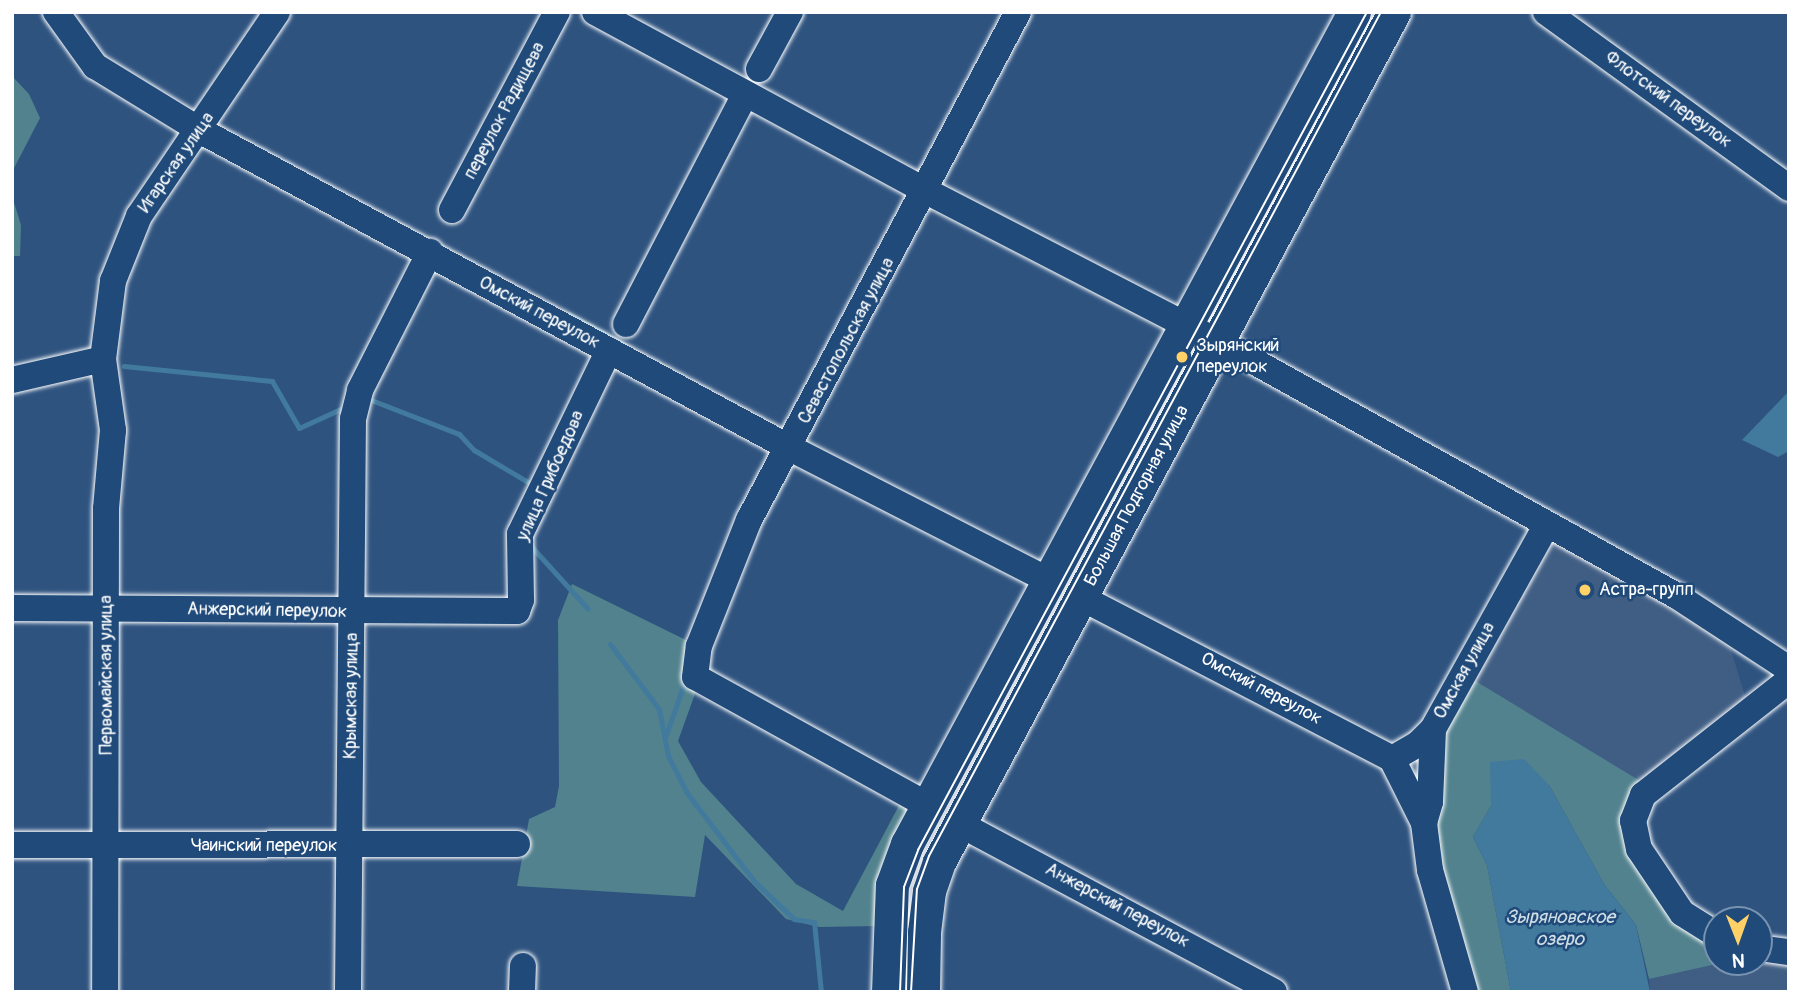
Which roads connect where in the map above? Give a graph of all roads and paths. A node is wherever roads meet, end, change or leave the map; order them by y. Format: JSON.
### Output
{"nodes":[{"id":1,"x":56,"y":12,"type":"edge"},
{"id":2,"x":278,"y":12,"type":"edge"},
{"id":3,"x":557,"y":12,"type":"edge"},
{"id":4,"x":595,"y":12,"type":"edge"},
{"id":5,"x":790,"y":12,"type":"edge"},
{"id":6,"x":1018,"y":12,"type":"edge"},
{"id":7,"x":1394,"y":12,"type":"edge"},
{"id":8,"x":1546,"y":12,"type":"edge"},
{"id":9,"x":1353,"y":13,"type":"edge"},
{"id":10,"x":759,"y":69,"type":"dead end"},
{"id":11,"x":745,"y":94,"type":"junction"},
{"id":12,"x":201,"y":131,"type":"junction"},
{"id":13,"x":1789,"y":188,"type":"edge"},
{"id":14,"x":926,"y":191,"type":"junction"},
{"id":15,"x":452,"y":210,"type":"dead end"},
{"id":16,"x":430,"y":252,"type":"junction"},
{"id":17,"x":626,"y":324,"type":"dead end"},
{"id":18,"x":1185,"y":324,"type":"junction"},
{"id":19,"x":1219,"y":342,"type":"junction"},
{"id":20,"x":609,"y":350,"type":"junction"},
{"id":21,"x":103,"y":359,"type":"junction"},
{"id":22,"x":12,"y":380,"type":"edge"},
{"id":23,"x":790,"y":448,"type":"junction"},
{"id":24,"x":1546,"y":526,"type":"junction"},
{"id":25,"x":1048,"y":580,"type":"junction"},
{"id":26,"x":1082,"y":598,"type":"junction"},
{"id":27,"x":520,"y":607,"type":"joint"},
{"id":28,"x":12,"y":608,"type":"edge"},
{"id":29,"x":107,"y":608,"type":"junction"},
{"id":30,"x":353,"y":612,"type":"junction"},
{"id":31,"x":1789,"y":669,"type":"edge"},
{"id":32,"x":1789,"y":680,"type":"edge"},
{"id":33,"x":1433,"y":729,"type":"junction"},
{"id":34,"x":1392,"y":760,"type":"junction"},
{"id":35,"x":929,"y":806,"type":"junction"},
{"id":36,"x":958,"y":823,"type":"junction"},
{"id":37,"x":1424,"y":823,"type":"junction"},
{"id":38,"x":517,"y":844,"type":"dead end"},
{"id":39,"x":12,"y":845,"type":"edge"},
{"id":40,"x":108,"y":846,"type":"junction"},
{"id":41,"x":350,"y":846,"type":"junction"},
{"id":42,"x":1703,"y":927,"type":"edge"},
{"id":43,"x":105,"y":992,"type":"edge"},
{"id":44,"x":348,"y":992,"type":"edge"},
{"id":45,"x":888,"y":992,"type":"edge"},
{"id":46,"x":923,"y":992,"type":"edge"},
{"id":47,"x":1274,"y":992,"type":"edge"},
{"id":48,"x":1465,"y":992,"type":"edge"}],
"edges":[{"from":1,"to":12,"type":"street","name":"Омский переулок"},
{"from":2,"to":12,"type":"street","name":"Игарская улица"},
{"from":3,"to":15,"type":"street","name":"переулок Радищева"},
{"from":4,"to":11,"type":"street"},
{"from":5,"to":10,"type":"street"},
{"from":6,"to":14,"type":"street","name":"Севастопольская улица"},
{"from":7,"to":19,"type":"main road","name":"Большая Подгорная улица"},
{"from":8,"to":13,"type":"street","name":"Флотский переулок"},
{"from":9,"to":18,"type":"main road"},
{"from":11,"to":14,"type":"street"},
{"from":11,"to":17,"type":"street"},
{"from":12,"to":16,"type":"street","name":"Омский переулок"},
{"from":12,"to":21,"type":"street","name":"Игарская улица"},
{"from":14,"to":18,"type":"street"},
{"from":14,"to":23,"type":"street","name":"Севастопольская улица"},
{"from":16,"to":20,"type":"street","name":"Омский переулок"},
{"from":16,"to":30,"type":"street","name":"Крымская улица"},
{"from":18,"to":19,"type":"street"},
{"from":18,"to":25,"type":"main road"},
{"from":19,"to":24,"type":"street"},
{"from":19,"to":26,"type":"main road","name":"Большая Подгорная улица"},
{"from":20,"to":23,"type":"street","name":"Омский переулок"},
{"from":20,"to":27,"type":"street","name":"улица Грибоедова"},
{"from":21,"to":22,"type":"street"},
{"from":21,"to":29,"type":"street","name":"Первомайская улица"},
{"from":23,"to":25,"type":"street","name":"Омский переулок"},
{"from":23,"to":35,"type":"street","name":"Севастопольская улица"},
{"from":24,"to":31,"type":"street"},
{"from":24,"to":33,"type":"street","name":"Омская улица"},
{"from":25,"to":35,"type":"main road"},
{"from":26,"to":34,"type":"street","name":"Омский переулок"},
{"from":26,"to":36,"type":"main road","name":"Большая Подгорная улица"},
{"from":27,"to":30,"type":"street","name":"Анжерский переулок"},
{"from":28,"to":29,"type":"street","name":"Анжерский переулок"},
{"from":29,"to":30,"type":"street","name":"Анжерский переулок"},
{"from":29,"to":40,"type":"street","name":"Первомайская улица"},
{"from":30,"to":41,"type":"street","name":"Крымская улица"},
{"from":32,"to":42,"type":"street"},
{"from":33,"to":34,"type":"street"},
{"from":33,"to":37,"type":"street","name":"Омская улица"},
{"from":34,"to":37,"type":"street"},
{"from":35,"to":45,"type":"main road"},
{"from":36,"to":46,"type":"main road","name":"Большая Подгорная улица"},
{"from":36,"to":47,"type":"street","name":"Анжерский переулок"},
{"from":37,"to":48,"type":"street","name":"Омская улица"},
{"from":38,"to":41,"type":"street","name":"Чаинский переулок"},
{"from":39,"to":40,"type":"street","name":"Чаинский переулок"},
{"from":40,"to":41,"type":"street","name":"Чаинский переулок"},
{"from":40,"to":43,"type":"street","name":"Первомайская улица"},
{"from":41,"to":44,"type":"street","name":"Крымская улица"}]}
